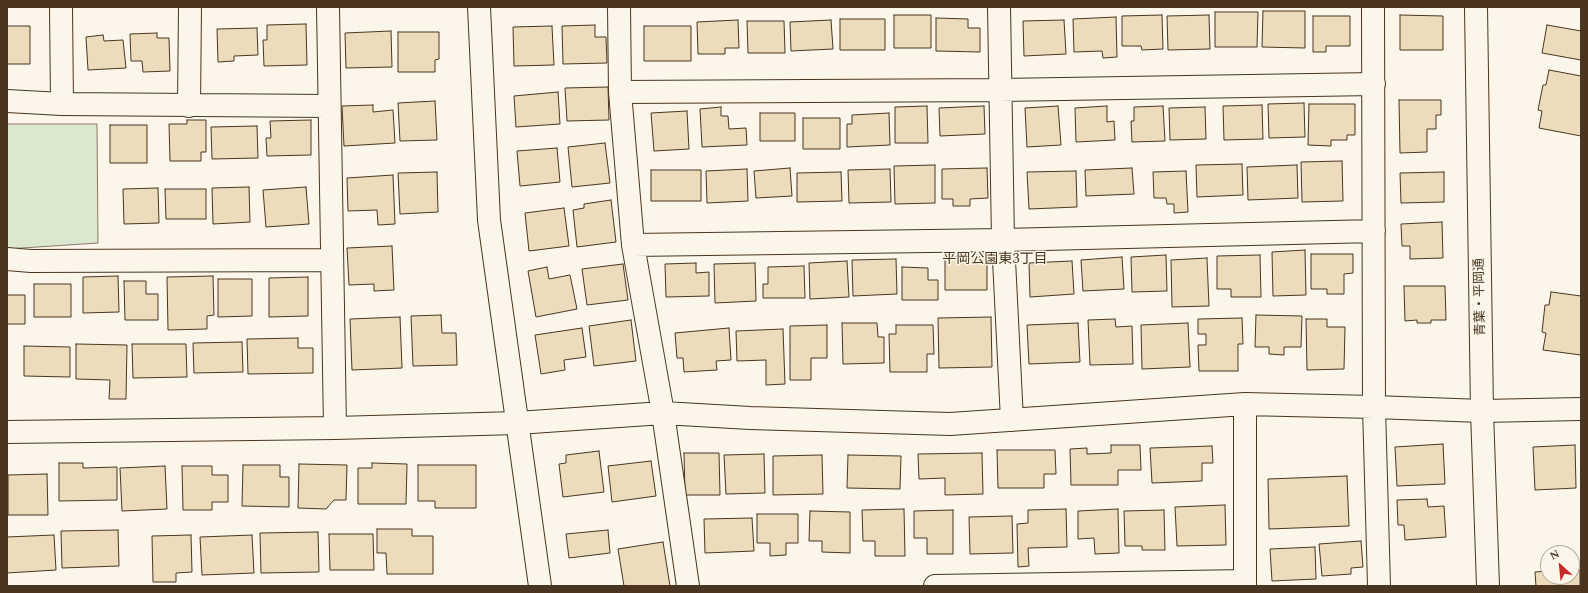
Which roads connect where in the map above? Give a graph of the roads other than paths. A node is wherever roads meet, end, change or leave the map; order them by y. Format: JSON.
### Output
{"nodes":[{"id":1,"x":61,"y":7,"type":"edge"},
{"id":2,"x":190,"y":7,"type":"edge"},
{"id":3,"x":328,"y":7,"type":"edge"},
{"id":4,"x":479,"y":7,"type":"edge"},
{"id":5,"x":619,"y":7,"type":"edge"},
{"id":6,"x":999,"y":7,"type":"edge"},
{"id":7,"x":1373,"y":7,"type":"edge"},
{"id":8,"x":1476,"y":7,"type":"edge"},
{"id":9,"x":1374,"y":84,"type":"junction"},
{"id":10,"x":1000,"y":90,"type":"junction"},
{"id":11,"x":620,"y":92,"type":"junction"},
{"id":12,"x":7,"y":100,"type":"edge"},
{"id":13,"x":62,"y":104,"type":"junction"},
{"id":14,"x":189,"y":106,"type":"junction"},
{"id":15,"x":329,"y":106,"type":"junction"},
{"id":16,"x":1374,"y":231,"type":"junction"},
{"id":17,"x":1003,"y":240,"type":"junction"},
{"id":18,"x":633,"y":245,"type":"junction"},
{"id":19,"x":7,"y":259,"type":"edge"},
{"id":20,"x":332,"y":260,"type":"junction"},
{"id":21,"x":1245,"y":404,"type":"junction"},
{"id":22,"x":1374,"y":407,"type":"junction"},
{"id":23,"x":1581,"y":409,"type":"edge"},
{"id":24,"x":1482,"y":411,"type":"junction"},
{"id":25,"x":663,"y":412,"type":"junction"},
{"id":26,"x":1012,"y":420,"type":"junction"},
{"id":27,"x":517,"y":422,"type":"junction"},
{"id":28,"x":335,"y":428,"type":"junction"},
{"id":29,"x":7,"y":432,"type":"edge"},
{"id":30,"x":1245,"y":583,"type":"edge"},
{"id":31,"x":1111,"y":584,"type":"edge"},
{"id":32,"x":540,"y":586,"type":"edge"},
{"id":33,"x":688,"y":586,"type":"edge"},
{"id":34,"x":935,"y":586,"type":"edge"},
{"id":35,"x":1379,"y":586,"type":"edge"},
{"id":36,"x":1488,"y":586,"type":"edge"}],
"edges":[{"from":1,"to":13,"type":"street"},
{"from":2,"to":14,"type":"street"},
{"from":3,"to":15,"type":"street"},
{"from":4,"to":27,"type":"street"},
{"from":5,"to":11,"type":"street"},
{"from":6,"to":10,"type":"street"},
{"from":7,"to":9,"type":"street"},
{"from":8,"to":24,"type":"street","name":"青葉・平岡通"},
{"from":9,"to":10,"type":"street"},
{"from":9,"to":16,"type":"street"},
{"from":10,"to":11,"type":"street"},
{"from":10,"to":17,"type":"street"},
{"from":11,"to":18,"type":"street"},
{"from":12,"to":13,"type":"street"},
{"from":13,"to":14,"type":"street"},
{"from":14,"to":15,"type":"street"},
{"from":15,"to":20,"type":"street"},
{"from":16,"to":17,"type":"street"},
{"from":16,"to":22,"type":"street"},
{"from":17,"to":18,"type":"street"},
{"from":17,"to":26,"type":"street"},
{"from":18,"to":25,"type":"street"},
{"from":19,"to":20,"type":"street"},
{"from":20,"to":28,"type":"street"},
{"from":21,"to":22,"type":"street"},
{"from":21,"to":26,"type":"street"},
{"from":21,"to":30,"type":"street"},
{"from":22,"to":24,"type":"street"},
{"from":22,"to":35,"type":"street"},
{"from":23,"to":24,"type":"street"},
{"from":24,"to":36,"type":"street","name":"青葉・平岡通"},
{"from":25,"to":26,"type":"street"},
{"from":25,"to":27,"type":"street"},
{"from":25,"to":33,"type":"street"},
{"from":27,"to":28,"type":"street"},
{"from":27,"to":32,"type":"street"},
{"from":28,"to":29,"type":"street"},
{"from":30,"to":31,"type":"street"},
{"from":31,"to":34,"type":"street"}]}
